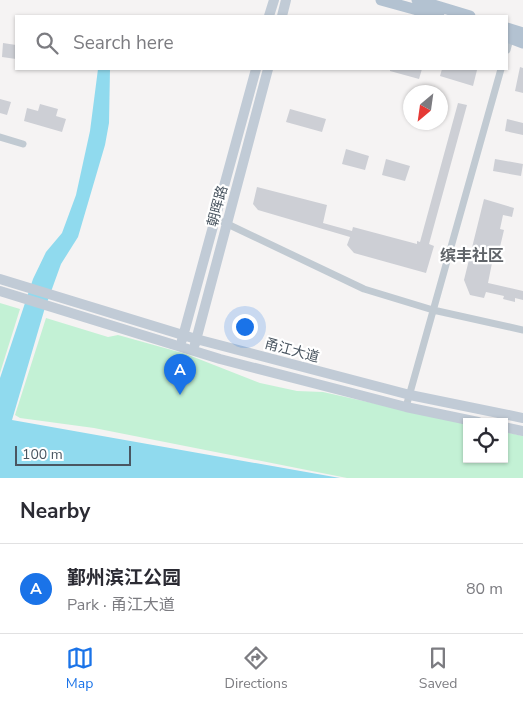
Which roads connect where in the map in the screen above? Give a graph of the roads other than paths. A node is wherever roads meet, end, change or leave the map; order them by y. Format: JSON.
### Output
{"nodes":[{"id":1,"x":274,"y":0,"type":"edge"},
{"id":2,"x":286,"y":0,"type":"edge"},
{"id":3,"x":381,"y":0,"type":"edge"},
{"id":4,"x":417,"y":0,"type":"edge"},
{"id":5,"x":270,"y":15,"type":"edge"},
{"id":6,"x":282,"y":15,"type":"edge"},
{"id":7,"x":435,"y":15,"type":"edge"},
{"id":8,"x":467,"y":15,"type":"edge"},
{"id":9,"x":511,"y":36,"type":"edge"},
{"id":10,"x":523,"y":43,"type":"edge"},
{"id":11,"x":256,"y":70,"type":"edge"},
{"id":12,"x":268,"y":70,"type":"edge"},
{"id":13,"x":501,"y":70,"type":"edge"},
{"id":14,"x":0,"y":138,"type":"edge"},
{"id":15,"x":23,"y":144,"type":"dead end"},
{"id":16,"x":217,"y":219,"type":"junction"},
{"id":17,"x":227,"y":224,"type":"junction"},
{"id":18,"x":0,"y":279,"type":"edge"},
{"id":19,"x":0,"y":291,"type":"edge"},
{"id":20,"x":433,"y":310,"type":"junction"},
{"id":21,"x":523,"y":330,"type":"edge"},
{"id":22,"x":184,"y":335,"type":"junction"},
{"id":23,"x":196,"y":339,"type":"junction"},
{"id":24,"x":180,"y":346,"type":"junction"},
{"id":25,"x":193,"y":350,"type":"junction"},
{"id":26,"x":410,"y":395,"type":"junction"},
{"id":27,"x":406,"y":407,"type":"junction"},
{"id":28,"x":523,"y":418,"type":"edge"},
{"id":29,"x":463,"y":419,"type":"edge"},
{"id":30,"x":508,"y":428,"type":"edge"},
{"id":31,"x":523,"y":431,"type":"edge"}],
"edges":[{"from":1,"to":5,"type":"main road"},
{"from":2,"to":6,"type":"main road"},
{"from":3,"to":7,"type":"main road"},
{"from":4,"to":8,"type":"main road"},
{"from":9,"to":10,"type":"main road"},
{"from":11,"to":16,"type":"main road","name":"朝晖路"},
{"from":12,"to":17,"type":"main road","name":"朝晖路"},
{"from":13,"to":20,"type":"street"},
{"from":14,"to":15,"type":"street"},
{"from":16,"to":17,"type":"street"},
{"from":16,"to":22,"type":"main road","name":"朝晖路"},
{"from":17,"to":20,"type":"street"},
{"from":17,"to":23,"type":"main road","name":"朝晖路"},
{"from":18,"to":22,"type":"main road","name":"甬江大道"},
{"from":19,"to":24,"type":"main road","name":"甬江大道"},
{"from":20,"to":21,"type":"street"},
{"from":20,"to":26,"type":"street"},
{"from":22,"to":23,"type":"main road","name":"甬江大道"},
{"from":22,"to":24,"type":"main road","name":"朝晖路"},
{"from":23,"to":25,"type":"main road","name":"朝晖路"},
{"from":23,"to":26,"type":"main road","name":"甬江大道"},
{"from":24,"to":25,"type":"main road","name":"甬江大道"},
{"from":25,"to":27,"type":"main road","name":"甬江大道"},
{"from":26,"to":27,"type":"street"},
{"from":26,"to":28,"type":"main road","name":"甬江大道"},
{"from":27,"to":29,"type":"main road","name":"甬江大道"},
{"from":30,"to":31,"type":"main road"}]}
